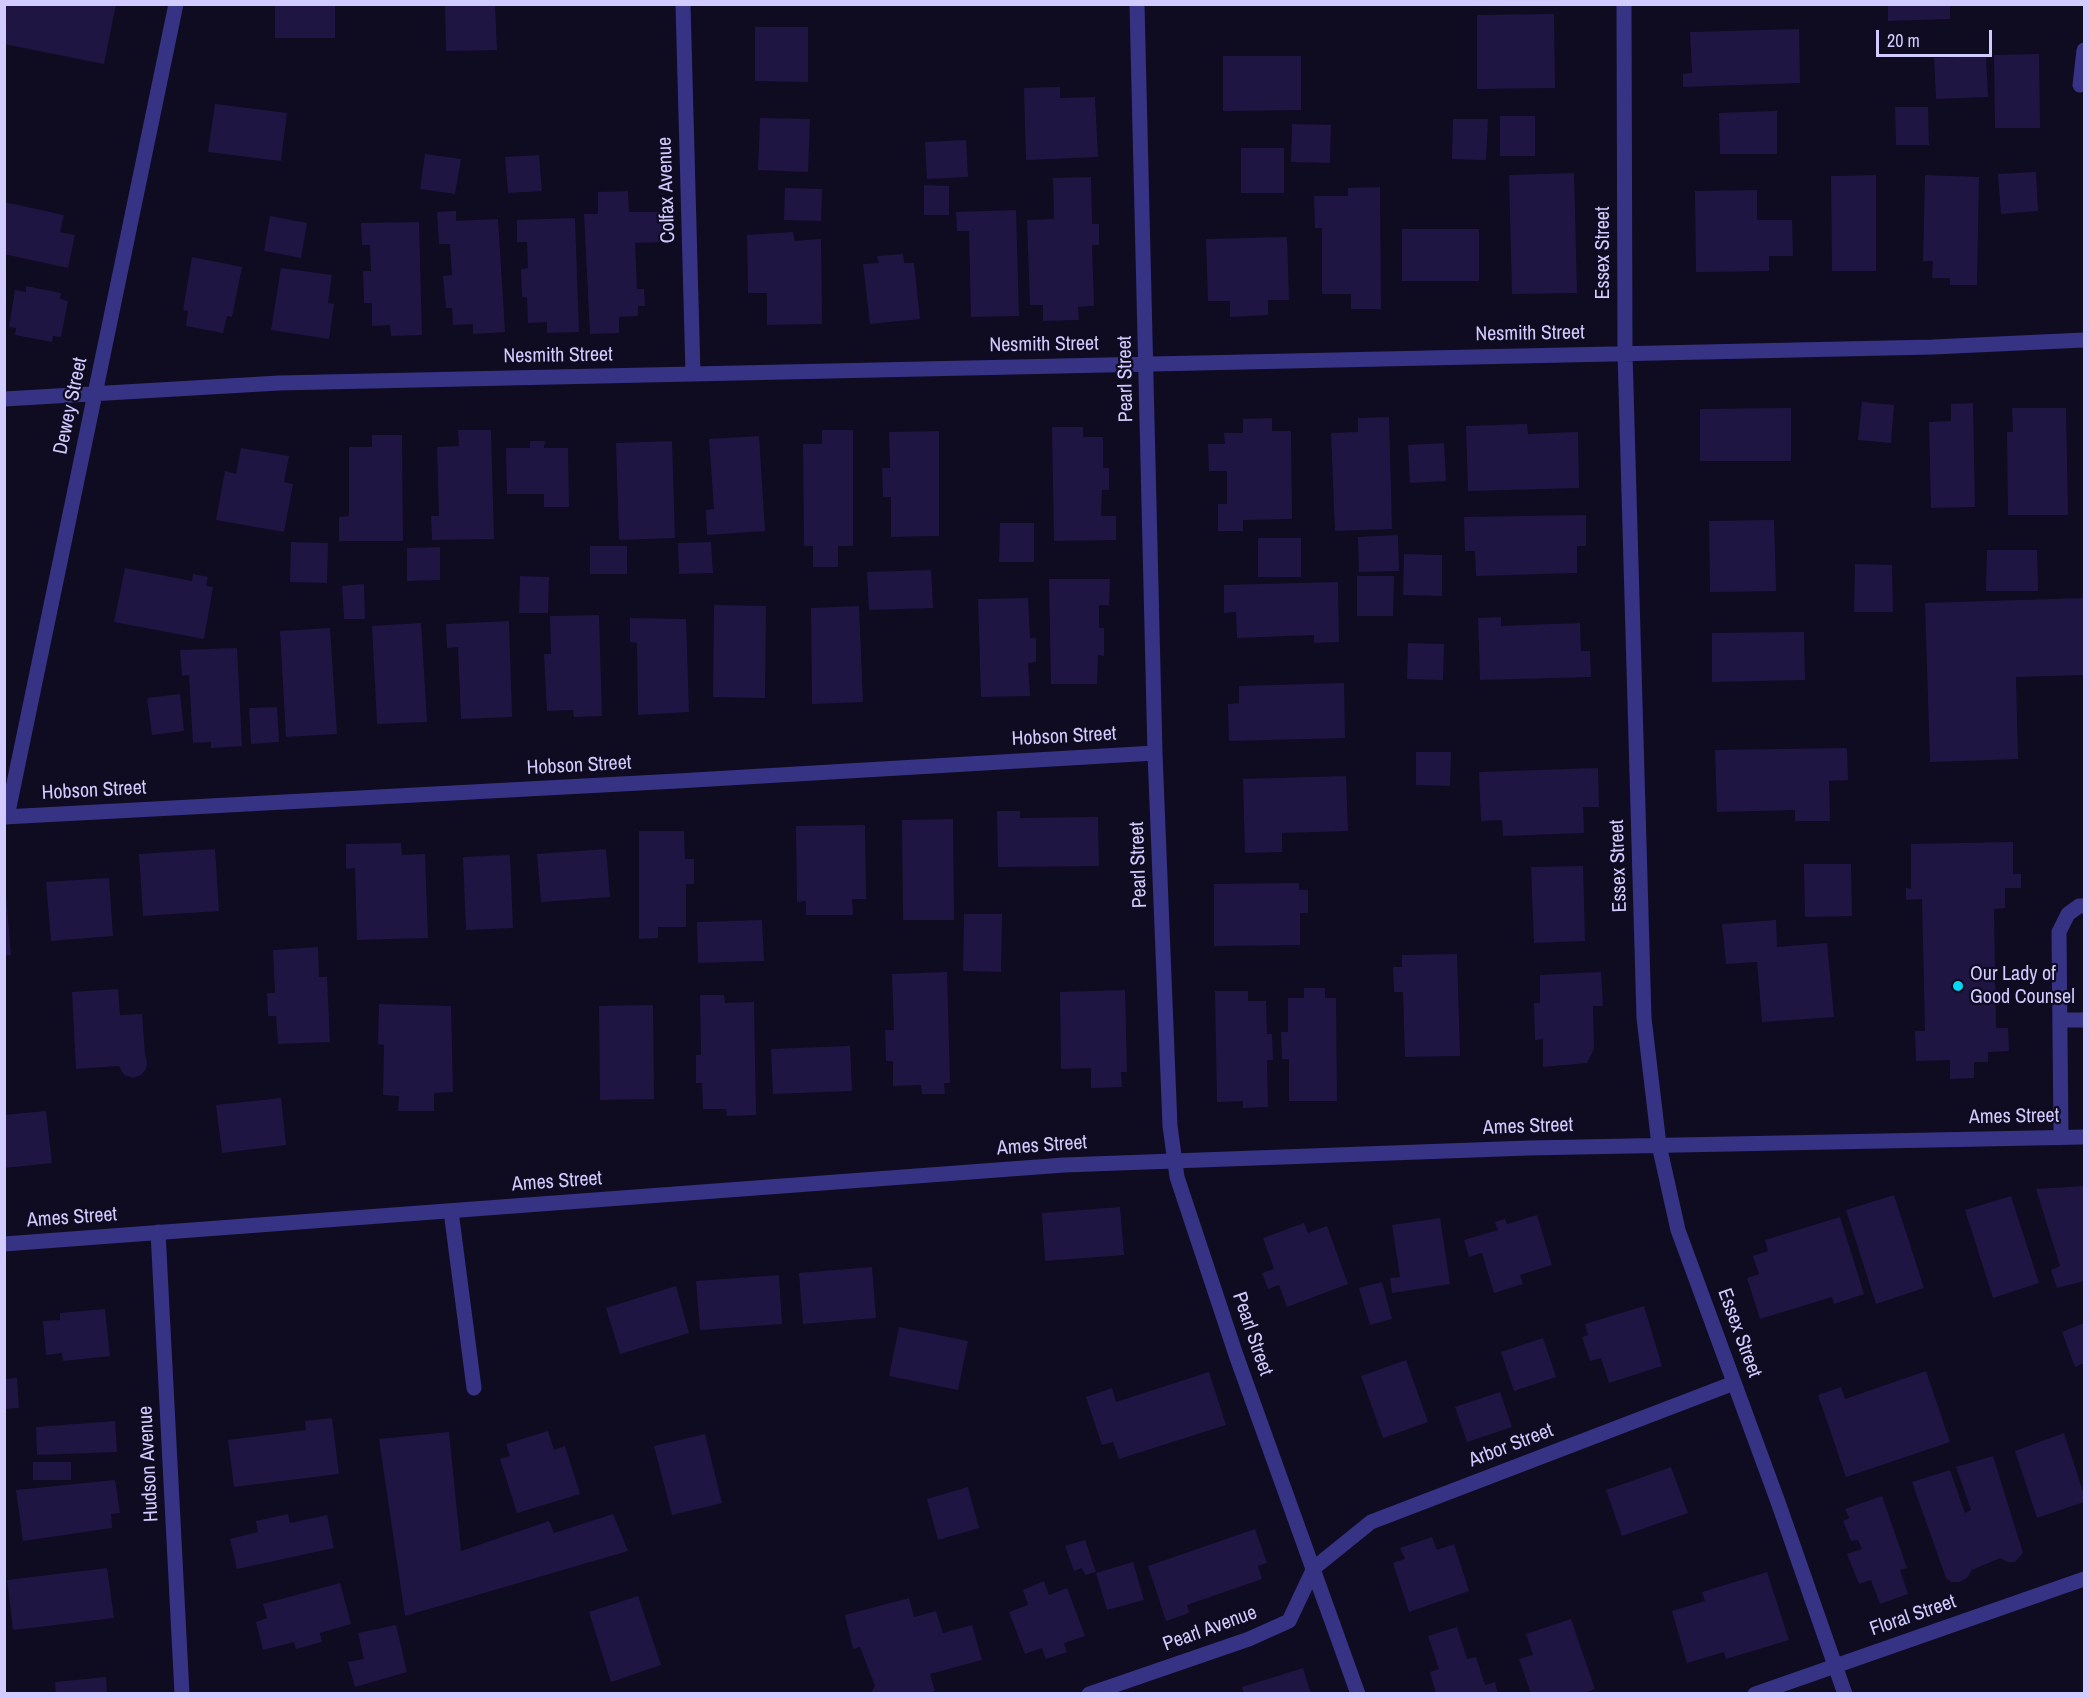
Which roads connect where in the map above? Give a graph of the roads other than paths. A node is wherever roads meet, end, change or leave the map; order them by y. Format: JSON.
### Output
{"nodes":[{"id":1,"x":177,"y":4,"type":"edge"},
{"id":2,"x":683,"y":4,"type":"edge"},
{"id":3,"x":1137,"y":4,"type":"edge"},
{"id":4,"x":1624,"y":4,"type":"edge"},
{"id":5,"x":2085,"y":50,"type":"edge"},
{"id":6,"x":2080,"y":85,"type":"dead end"},
{"id":7,"x":2085,"y":340,"type":"edge"},
{"id":8,"x":1625,"y":353,"type":"junction"},
{"id":9,"x":1146,"y":364,"type":"junction"},
{"id":10,"x":693,"y":374,"type":"junction"},
{"id":11,"x":95,"y":394,"type":"junction"},
{"id":12,"x":4,"y":399,"type":"edge"},
{"id":13,"x":1155,"y":753,"type":"junction"},
{"id":14,"x":6,"y":817,"type":"edge"},
{"id":15,"x":2085,"y":906,"type":"edge"},
{"id":16,"x":2060,"y":1020,"type":"junction"},
{"id":17,"x":2085,"y":1020,"type":"edge"},
{"id":18,"x":2061,"y":1137,"type":"junction"},
{"id":19,"x":2085,"y":1137,"type":"edge"},
{"id":20,"x":1659,"y":1145,"type":"junction"},
{"id":21,"x":1175,"y":1161,"type":"junction"},
{"id":22,"x":451,"y":1211,"type":"junction"},
{"id":23,"x":158,"y":1232,"type":"junction"},
{"id":24,"x":4,"y":1244,"type":"edge"},
{"id":25,"x":1734,"y":1383,"type":"junction"},
{"id":26,"x":474,"y":1388,"type":"dead end"},
{"id":27,"x":1314,"y":1568,"type":"junction"},
{"id":28,"x":2085,"y":1579,"type":"edge"},
{"id":29,"x":1836,"y":1665,"type":"junction"},
{"id":30,"x":182,"y":1694,"type":"edge"},
{"id":31,"x":1089,"y":1694,"type":"edge"},
{"id":32,"x":1358,"y":1694,"type":"edge"},
{"id":33,"x":1755,"y":1694,"type":"edge"},
{"id":34,"x":1845,"y":1694,"type":"edge"}],
"edges":[{"from":1,"to":11,"type":"street","name":"Dewey Street"},
{"from":2,"to":10,"type":"street","name":"Colfax Avenue"},
{"from":3,"to":9,"type":"street","name":"Pearl Street"},
{"from":4,"to":8,"type":"street","name":"Essex Street"},
{"from":5,"to":6,"type":"street"},
{"from":7,"to":8,"type":"street","name":"Nesmith Street"},
{"from":8,"to":9,"type":"street","name":"Nesmith Street"},
{"from":8,"to":20,"type":"street","name":"Essex Street"},
{"from":9,"to":10,"type":"street","name":"Nesmith Street"},
{"from":9,"to":13,"type":"street","name":"Pearl Street"},
{"from":10,"to":11,"type":"street","name":"Nesmith Street"},
{"from":11,"to":12,"type":"street","name":"Nesmith Street"},
{"from":11,"to":14,"type":"street","name":"Dewey Street"},
{"from":13,"to":14,"type":"street","name":"Hobson Street"},
{"from":13,"to":21,"type":"street","name":"Pearl Street"},
{"from":15,"to":16,"type":"street"},
{"from":16,"to":17,"type":"street"},
{"from":16,"to":18,"type":"street"},
{"from":18,"to":19,"type":"street","name":"Ames Street"},
{"from":18,"to":20,"type":"street","name":"Ames Street"},
{"from":20,"to":21,"type":"street","name":"Ames Street"},
{"from":20,"to":25,"type":"street","name":"Essex Street"},
{"from":21,"to":22,"type":"street","name":"Ames Street"},
{"from":21,"to":27,"type":"street","name":"Pearl Street"},
{"from":22,"to":23,"type":"street","name":"Ames Street"},
{"from":22,"to":26,"type":"street"},
{"from":23,"to":24,"type":"street","name":"Ames Street"},
{"from":23,"to":30,"type":"street","name":"Hudson Avenue"},
{"from":25,"to":27,"type":"street","name":"Arbor Street"},
{"from":25,"to":29,"type":"street","name":"Essex Street"},
{"from":27,"to":31,"type":"street","name":"Pearl Avenue"},
{"from":27,"to":32,"type":"street","name":"Pearl Street"},
{"from":28,"to":29,"type":"street","name":"Floral Street"},
{"from":29,"to":33,"type":"street","name":"Floral Street"},
{"from":29,"to":34,"type":"street","name":"Essex Street"}]}
